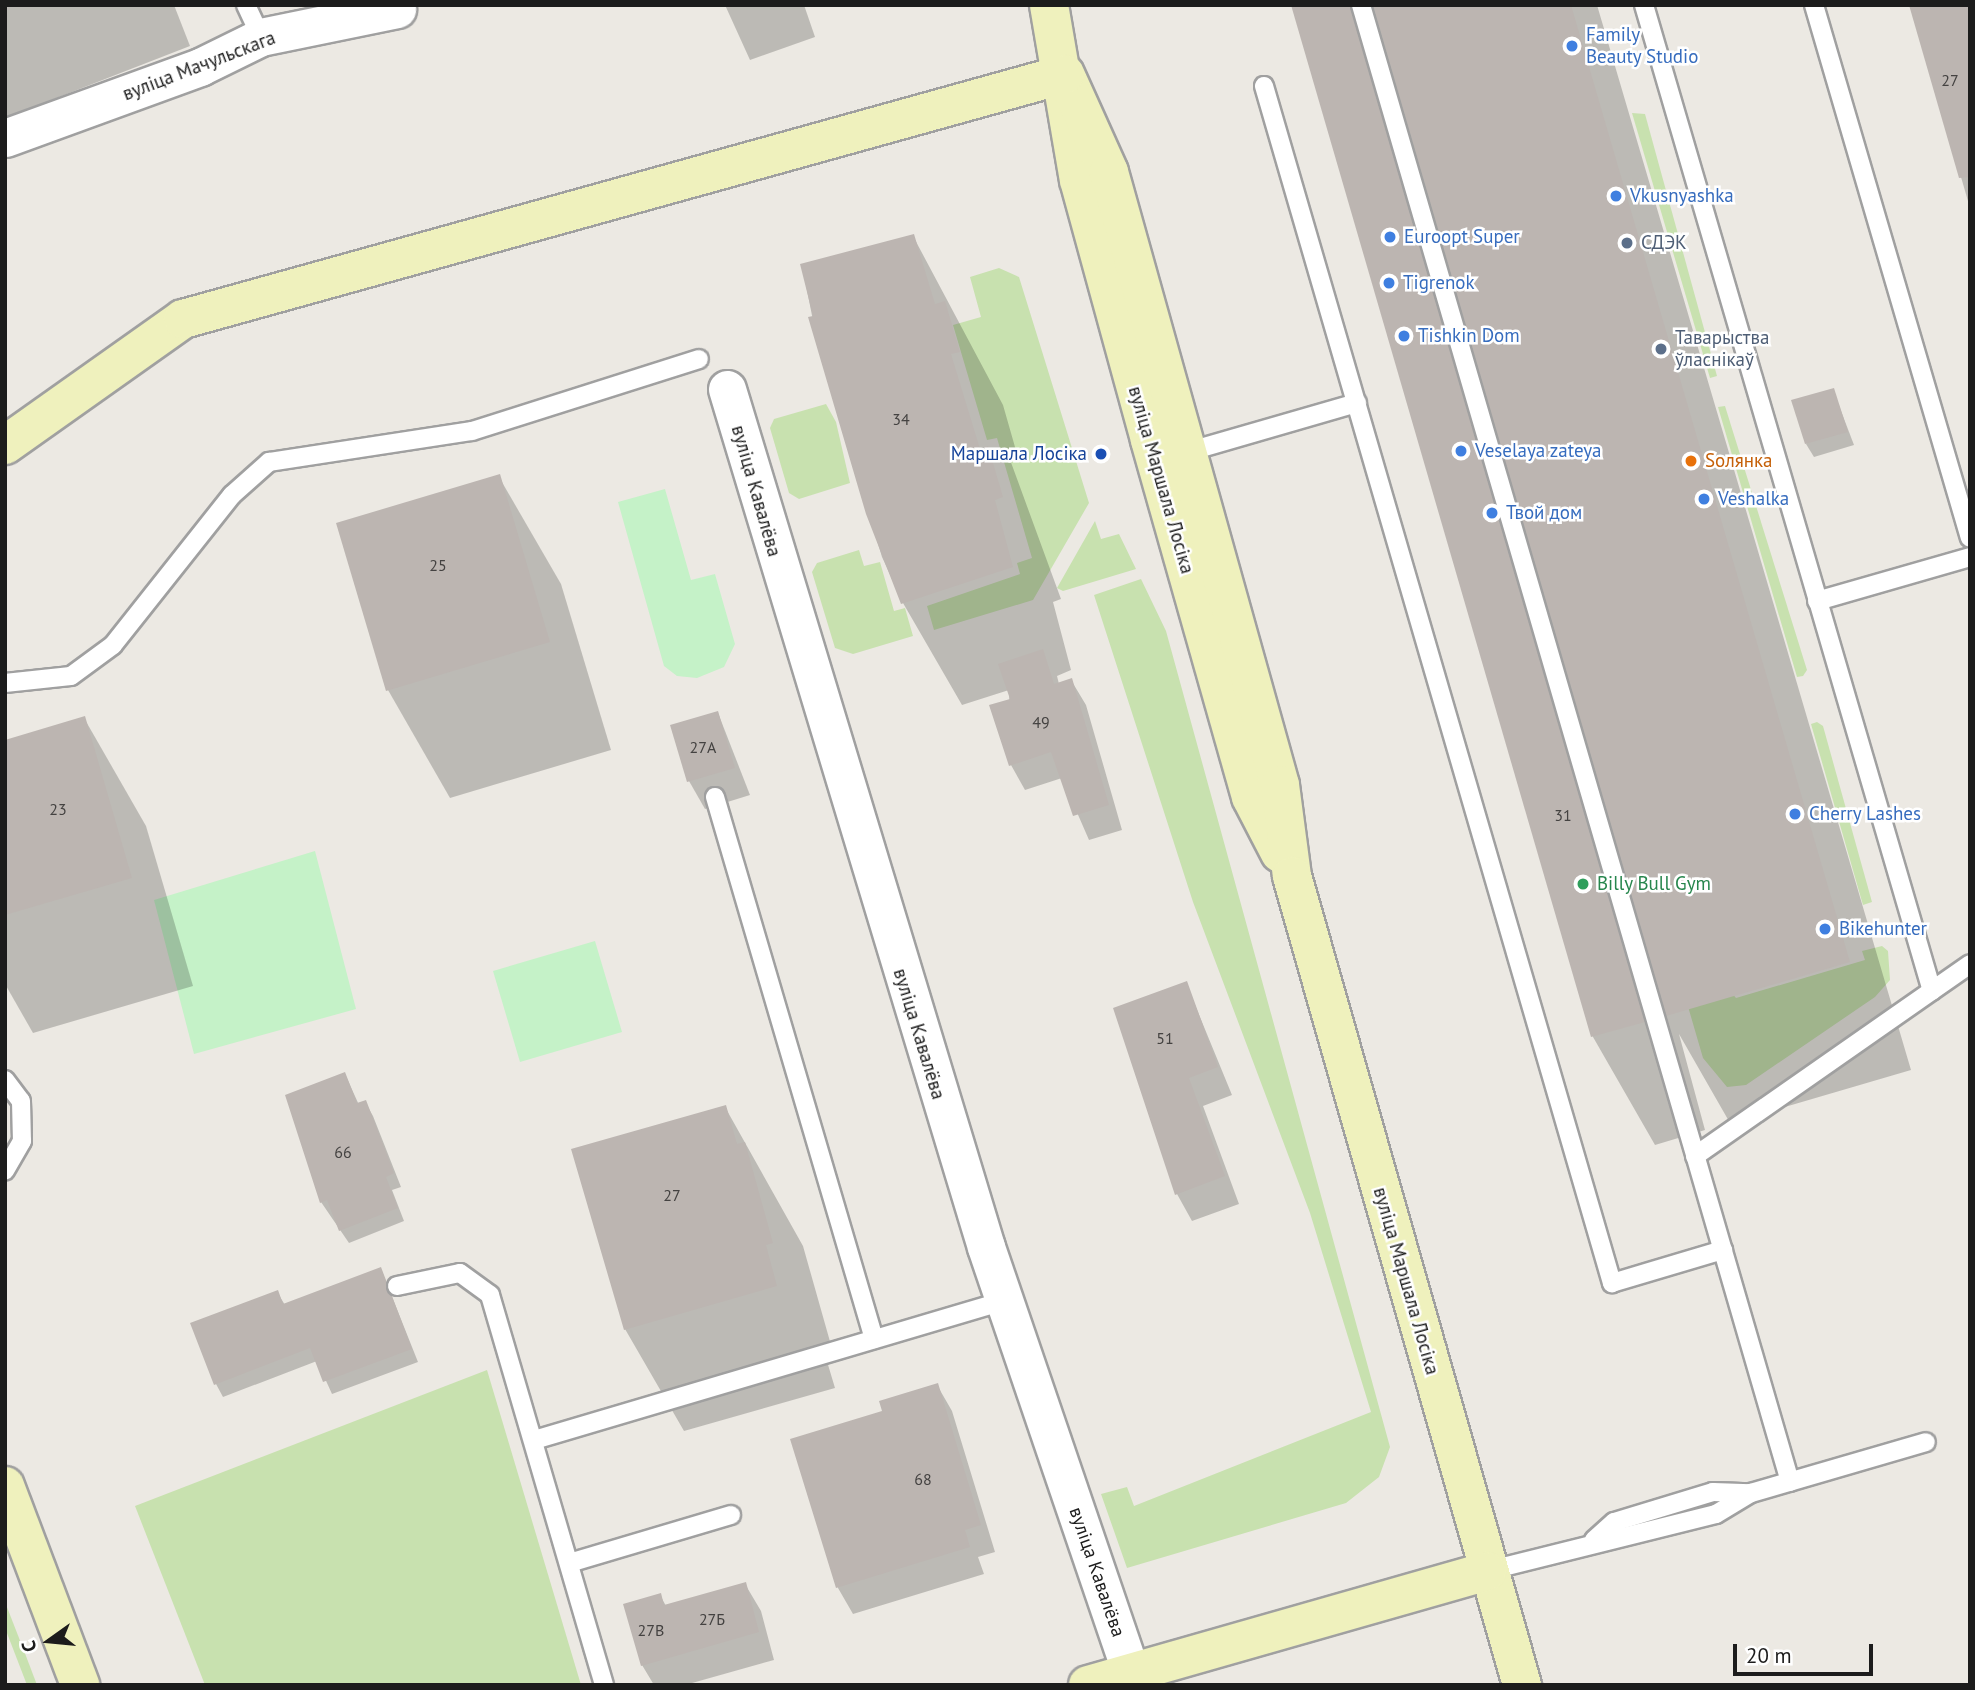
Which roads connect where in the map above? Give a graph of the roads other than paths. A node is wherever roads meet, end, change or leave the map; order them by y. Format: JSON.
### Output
{"nodes":[{"id":1,"x":1049,"y":5,"type":"edge"},
{"id":2,"x":1361,"y":5,"type":"edge"},
{"id":3,"x":1644,"y":5,"type":"edge"},
{"id":4,"x":1814,"y":5,"type":"edge"},
{"id":5,"x":400,"y":7,"type":"edge"},
{"id":6,"x":254,"y":21,"type":"edge"},
{"id":7,"x":1065,"y":74,"type":"junction"},
{"id":8,"x":1264,"y":86,"type":"dead end"},
{"id":9,"x":5,"y":138,"type":"edge"},
{"id":10,"x":699,"y":359,"type":"dead end"},
{"id":11,"x":727,"y":389,"type":"dead end"},
{"id":12,"x":1357,"y":403,"type":"junction"},
{"id":13,"x":5,"y":445,"type":"edge"},
{"id":14,"x":1187,"y":452,"type":"junction"},
{"id":15,"x":1970,"y":538,"type":"edge"},
{"id":16,"x":1970,"y":557,"type":"edge"},
{"id":17,"x":1817,"y":601,"type":"junction"},
{"id":18,"x":5,"y":683,"type":"edge"},
{"id":19,"x":715,"y":797,"type":"dead end"},
{"id":20,"x":1292,"y":876,"type":"junction"},
{"id":21,"x":1970,"y":964,"type":"edge"},
{"id":22,"x":1932,"y":991,"type":"junction"},
{"id":23,"x":5,"y":1080,"type":"edge"},
{"id":24,"x":1695,"y":1156,"type":"junction"},
{"id":25,"x":5,"y":1170,"type":"edge"},
{"id":26,"x":1723,"y":1250,"type":"junction"},
{"id":27,"x":397,"y":1286,"type":"dead end"},
{"id":28,"x":1004,"y":1301,"type":"junction"},
{"id":29,"x":874,"y":1339,"type":"junction"},
{"id":30,"x":534,"y":1440,"type":"junction"},
{"id":31,"x":1926,"y":1443,"type":"dead end"},
{"id":32,"x":1790,"y":1482,"type":"junction"},
{"id":33,"x":5,"y":1486,"type":"edge"},
{"id":34,"x":731,"y":1515,"type":"dead end"},
{"id":35,"x":569,"y":1563,"type":"junction"},
{"id":36,"x":1487,"y":1571,"type":"junction"},
{"id":37,"x":1131,"y":1672,"type":"junction"},
{"id":38,"x":80,"y":1685,"type":"edge"},
{"id":39,"x":604,"y":1685,"type":"edge"},
{"id":40,"x":1088,"y":1685,"type":"edge"},
{"id":41,"x":1522,"y":1685,"type":"edge"}],
"edges":[{"from":1,"to":7,"type":"main road","name":"вуліца Маршала Лосіка"},
{"from":2,"to":24,"type":"lane"},
{"from":3,"to":17,"type":"lane"},
{"from":4,"to":15,"type":"lane"},
{"from":5,"to":6,"type":"street","name":"вуліца Мачульскага"},
{"from":6,"to":9,"type":"street","name":"вуліца Мачульскага"},
{"from":7,"to":13,"type":"main road"},
{"from":7,"to":14,"type":"main road","name":"вуліца Маршала Лосіка"},
{"from":7,"to":20,"type":"main road","name":"вуліца Маршала Лосіка"},
{"from":8,"to":12,"type":"lane"},
{"from":10,"to":18,"type":"lane"},
{"from":11,"to":28,"type":"street","name":"вуліца Кавалёва"},
{"from":12,"to":14,"type":"lane"},
{"from":12,"to":26,"type":"lane"},
{"from":14,"to":20,"type":"main road","name":"вуліца Маршала Лосіка"},
{"from":16,"to":17,"type":"lane"},
{"from":17,"to":22,"type":"lane"},
{"from":19,"to":29,"type":"lane"},
{"from":20,"to":36,"type":"main road","name":"вуліца Маршала Лосіка"},
{"from":21,"to":22,"type":"lane"},
{"from":22,"to":24,"type":"lane"},
{"from":23,"to":25,"type":"lane"},
{"from":24,"to":26,"type":"lane"},
{"from":26,"to":32,"type":"lane"},
{"from":27,"to":30,"type":"lane"},
{"from":28,"to":29,"type":"lane"},
{"from":28,"to":37,"type":"street","name":"вуліца Кавалёва"},
{"from":29,"to":30,"type":"lane"},
{"from":30,"to":35,"type":"lane"},
{"from":31,"to":32,"type":"lane"},
{"from":32,"to":36,"type":"lane"},
{"from":33,"to":38,"type":"main road"},
{"from":34,"to":35,"type":"lane"},
{"from":35,"to":39,"type":"lane"},
{"from":36,"to":37,"type":"main road"},
{"from":36,"to":41,"type":"main road","name":"вуліца Маршала Лосіка"},
{"from":37,"to":40,"type":"main road"}]}
